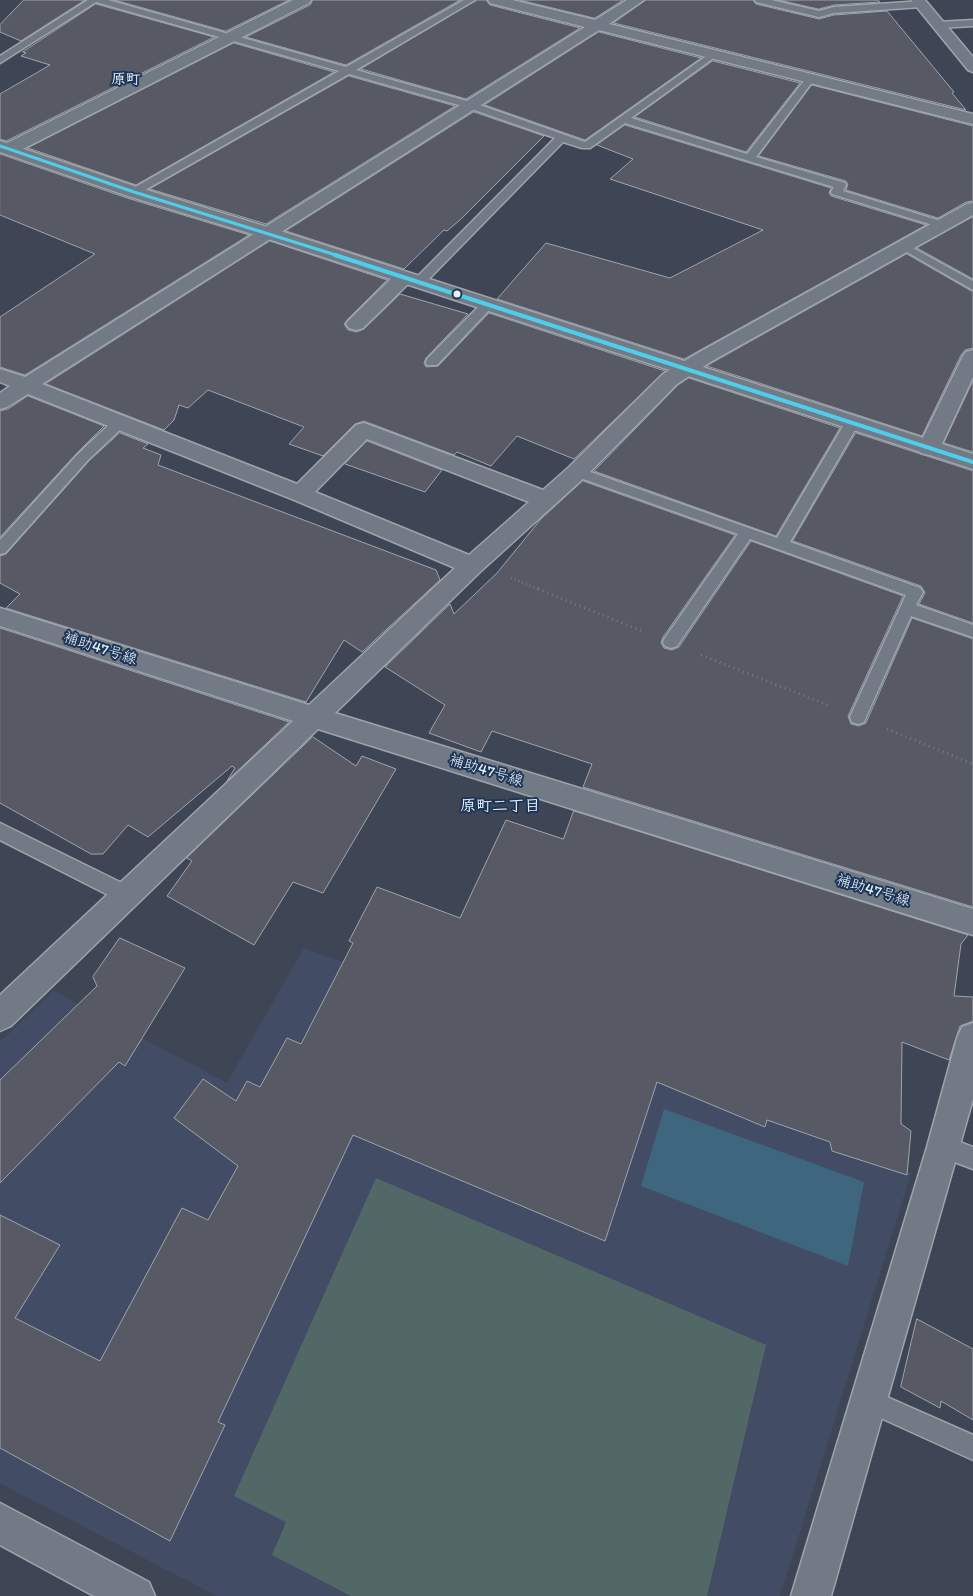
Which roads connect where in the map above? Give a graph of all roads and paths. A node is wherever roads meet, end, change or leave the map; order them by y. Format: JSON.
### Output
{"nodes":[{"id":1,"x":94,"y":0,"type":"edge"},
{"id":2,"x":98,"y":0,"type":"edge"},
{"id":3,"x":304,"y":0,"type":"edge"},
{"id":4,"x":471,"y":0,"type":"edge"},
{"id":5,"x":495,"y":0,"type":"edge"},
{"id":6,"x":637,"y":0,"type":"edge"},
{"id":7,"x":759,"y":0,"type":"edge"},
{"id":8,"x":920,"y":2,"type":"edge"},
{"id":9,"x":973,"y":23,"type":"edge"},
{"id":10,"x":597,"y":25,"type":"junction"},
{"id":11,"x":938,"y":25,"type":"junction"},
{"id":12,"x":228,"y":38,"type":"junction"},
{"id":13,"x":712,"y":55,"type":"junction"},
{"id":14,"x":0,"y":60,"type":"edge"},
{"id":15,"x":973,"y":67,"type":"edge"},
{"id":16,"x":347,"y":70,"type":"junction"},
{"id":17,"x":810,"y":79,"type":"junction"},
{"id":18,"x":470,"y":105,"type":"junction"},
{"id":19,"x":623,"y":119,"type":"junction"},
{"id":20,"x":973,"y":119,"type":"edge"},
{"id":21,"x":561,"y":138,"type":"junction"},
{"id":22,"x":5,"y":148,"type":"edge"},
{"id":23,"x":749,"y":158,"type":"junction"},
{"id":24,"x":134,"y":192,"type":"junction"},
{"id":25,"x":973,"y":208,"type":"edge"},
{"id":26,"x":943,"y":225,"type":"junction"},
{"id":27,"x":268,"y":233,"type":"junction"},
{"id":28,"x":904,"y":246,"type":"junction"},
{"id":29,"x":410,"y":280,"type":"junction"},
{"id":30,"x":973,"y":286,"type":"edge"},
{"id":31,"x":487,"y":305,"type":"junction"},
{"id":32,"x":356,"y":324,"type":"dead end"},
{"id":33,"x":973,"y":356,"type":"edge"},
{"id":34,"x":432,"y":362,"type":"dead end"},
{"id":35,"x":687,"y":368,"type":"junction"},
{"id":36,"x":0,"y":375,"type":"edge"},
{"id":37,"x":26,"y":385,"type":"junction"},
{"id":38,"x":0,"y":402,"type":"edge"},
{"id":39,"x":120,"y":422,"type":"junction"},
{"id":40,"x":852,"y":423,"type":"junction"},
{"id":41,"x":929,"y":448,"type":"junction"},
{"id":42,"x":973,"y":462,"type":"edge"},
{"id":43,"x":577,"y":472,"type":"junction"},
{"id":44,"x":300,"y":494,"type":"junction"},
{"id":45,"x":546,"y":500,"type":"junction"},
{"id":46,"x":747,"y":532,"type":"junction"},
{"id":47,"x":781,"y":544,"type":"junction"},
{"id":48,"x":0,"y":549,"type":"edge"},
{"id":49,"x":472,"y":566,"type":"junction"},
{"id":50,"x":907,"y":608,"type":"junction"},
{"id":51,"x":0,"y":617,"type":"edge"},
{"id":52,"x":973,"y":631,"type":"edge"},
{"id":53,"x":671,"y":642,"type":"junction"},
{"id":54,"x":314,"y":717,"type":"junction"},
{"id":55,"x":858,"y":718,"type":"junction"},
{"id":56,"x":973,"y":764,"type":"edge"},
{"id":57,"x":0,"y":831,"type":"edge"},
{"id":58,"x":126,"y":895,"type":"junction"},
{"id":59,"x":973,"y":922,"type":"edge"},
{"id":60,"x":0,"y":1016,"type":"edge"},
{"id":61,"x":973,"y":1038,"type":"edge"},
{"id":62,"x":959,"y":1153,"type":"edge"},
{"id":63,"x":869,"y":1401,"type":"junction"},
{"id":64,"x":973,"y":1448,"type":"edge"},
{"id":65,"x":0,"y":1523,"type":"edge"},
{"id":66,"x":135,"y":1596,"type":"edge"},
{"id":67,"x":811,"y":1596,"type":"edge"}],
"edges":[{"from":1,"to":14,"type":"lane"},
{"from":2,"to":12,"type":"lane"},
{"from":3,"to":12,"type":"street"},
{"from":4,"to":16,"type":"lane"},
{"from":5,"to":10,"type":"street"},
{"from":6,"to":10,"type":"street"},
{"from":7,"to":8,"type":"lane"},
{"from":8,"to":11,"type":"street"},
{"from":9,"to":11,"type":"lane"},
{"from":10,"to":13,"type":"street"},
{"from":10,"to":18,"type":"street"},
{"from":11,"to":15,"type":"street"},
{"from":12,"to":16,"type":"lane"},
{"from":12,"to":22,"type":"street"},
{"from":13,"to":17,"type":"street"},
{"from":13,"to":19,"type":"lane"},
{"from":16,"to":18,"type":"lane"},
{"from":16,"to":24,"type":"lane"},
{"from":17,"to":20,"type":"street"},
{"from":17,"to":23,"type":"lane"},
{"from":18,"to":21,"type":"lane"},
{"from":18,"to":27,"type":"street"},
{"from":19,"to":21,"type":"lane"},
{"from":19,"to":23,"type":"lane"},
{"from":21,"to":29,"type":"lane"},
{"from":22,"to":24,"type":"street"},
{"from":23,"to":26,"type":"lane"},
{"from":24,"to":27,"type":"street"},
{"from":25,"to":26,"type":"street"},
{"from":26,"to":28,"type":"street"},
{"from":27,"to":29,"type":"street"},
{"from":27,"to":37,"type":"street"},
{"from":28,"to":30,"type":"lane"},
{"from":28,"to":35,"type":"street"},
{"from":29,"to":31,"type":"street"},
{"from":29,"to":32,"type":"street"},
{"from":31,"to":34,"type":"lane"},
{"from":31,"to":35,"type":"street"},
{"from":33,"to":41,"type":"street"},
{"from":35,"to":40,"type":"street"},
{"from":35,"to":43,"type":"street"},
{"from":36,"to":37,"type":"street"},
{"from":37,"to":38,"type":"street"},
{"from":37,"to":39,"type":"street"},
{"from":39,"to":44,"type":"street"},
{"from":39,"to":48,"type":"lane"},
{"from":40,"to":41,"type":"street"},
{"from":40,"to":47,"type":"lane"},
{"from":41,"to":42,"type":"street"},
{"from":43,"to":45,"type":"street"},
{"from":43,"to":46,"type":"lane"},
{"from":44,"to":45,"type":"street"},
{"from":44,"to":49,"type":"street"},
{"from":45,"to":49,"type":"street"},
{"from":46,"to":47,"type":"lane"},
{"from":46,"to":53,"type":"lane"},
{"from":47,"to":50,"type":"lane"},
{"from":49,"to":53,"type":"path"},
{"from":49,"to":54,"type":"street"},
{"from":50,"to":52,"type":"lane"},
{"from":50,"to":55,"type":"lane"},
{"from":51,"to":54,"type":"street","name":"補助47号線"},
{"from":53,"to":55,"type":"path"},
{"from":54,"to":58,"type":"street"},
{"from":54,"to":59,"type":"street","name":"補助47号線"},
{"from":55,"to":56,"type":"path"},
{"from":57,"to":58,"type":"lane"},
{"from":58,"to":60,"type":"street"},
{"from":61,"to":62,"type":"street"},
{"from":62,"to":63,"type":"street"},
{"from":63,"to":64,"type":"lane"},
{"from":63,"to":67,"type":"street"},
{"from":65,"to":66,"type":"street"}]}
